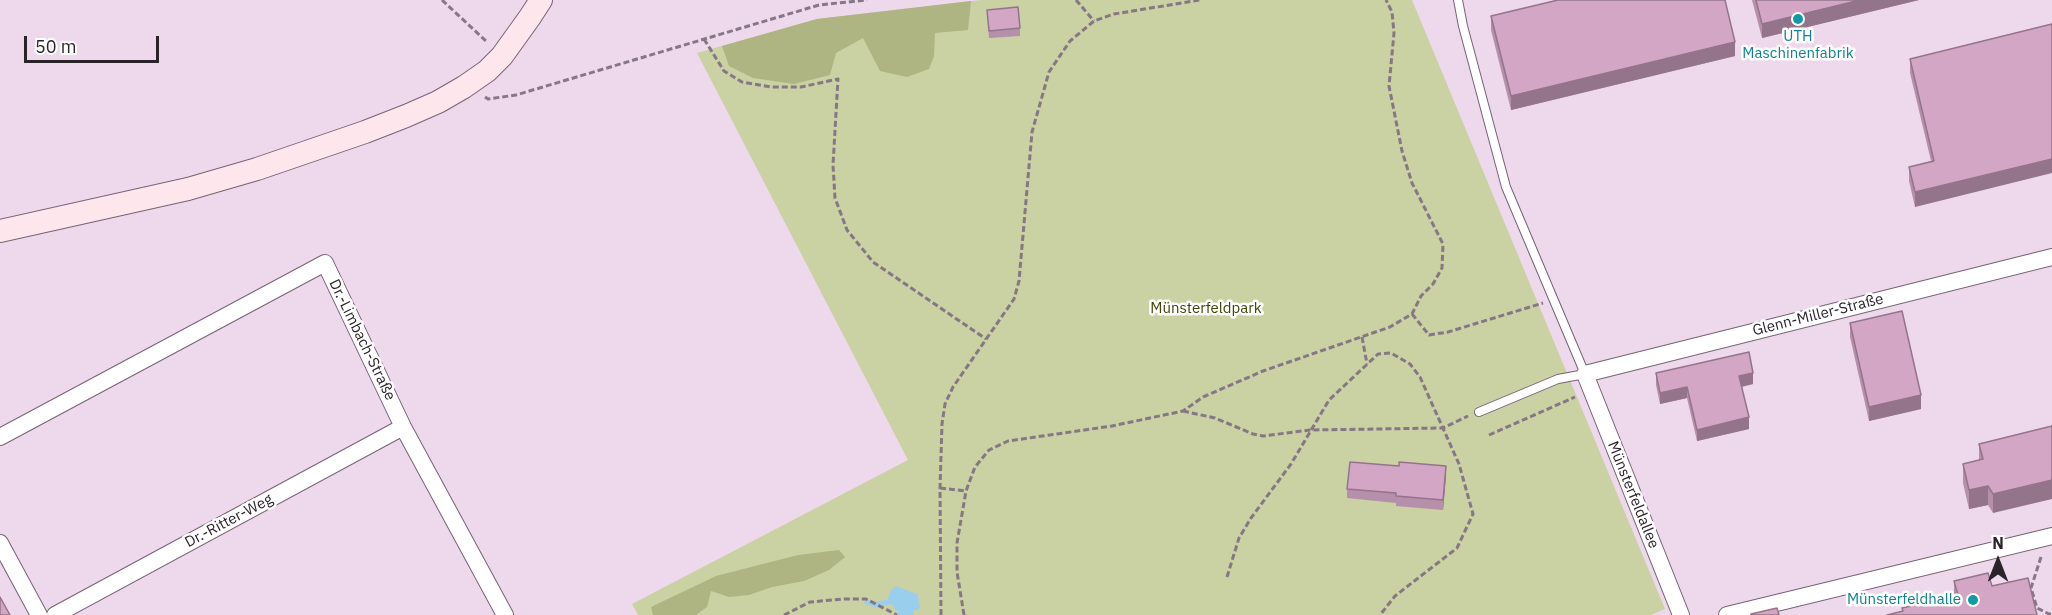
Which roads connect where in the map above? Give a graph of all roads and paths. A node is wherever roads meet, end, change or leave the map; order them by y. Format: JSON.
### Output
{"nodes":[{"id":1,"x":442,"y":0,"type":"edge"},
{"id":2,"x":541,"y":0,"type":"edge"},
{"id":3,"x":867,"y":0,"type":"edge"},
{"id":4,"x":1076,"y":0,"type":"edge"},
{"id":5,"x":1200,"y":0,"type":"edge"},
{"id":6,"x":1386,"y":0,"type":"edge"},
{"id":7,"x":1458,"y":0,"type":"edge"},
{"id":8,"x":1094,"y":21,"type":"junction"},
{"id":9,"x":704,"y":39,"type":"junction"},
{"id":10,"x":502,"y":56,"type":"junction"},
{"id":11,"x":464,"y":87,"type":"junction"},
{"id":12,"x":0,"y":231,"type":"edge"},
{"id":13,"x":2052,"y":257,"type":"edge"},
{"id":14,"x":1554,"y":300,"type":"junction"},
{"id":15,"x":1412,"y":314,"type":"junction"},
{"id":16,"x":1362,"y":337,"type":"junction"},
{"id":17,"x":986,"y":339,"type":"junction"},
{"id":18,"x":1367,"y":364,"type":"junction"},
{"id":19,"x":1585,"y":374,"type":"junction"},
{"id":20,"x":1575,"y":397,"type":"dead end"},
{"id":21,"x":1183,"y":411,"type":"junction"},
{"id":22,"x":1479,"y":412,"type":"joint"},
{"id":23,"x":403,"y":427,"type":"junction"},
{"id":24,"x":1443,"y":428,"type":"junction"},
{"id":25,"x":1310,"y":430,"type":"junction"},
{"id":26,"x":1489,"y":435,"type":"dead end"},
{"id":27,"x":0,"y":437,"type":"edge"},
{"id":28,"x":940,"y":488,"type":"junction"},
{"id":29,"x":966,"y":491,"type":"junction"},
{"id":30,"x":2052,"y":536,"type":"edge"},
{"id":31,"x":0,"y":543,"type":"edge"},
{"id":32,"x":2043,"y":553,"type":"dead end"},
{"id":33,"x":1227,"y":577,"type":"dead end"},
{"id":34,"x":2052,"y":614,"type":"edge"},
{"id":35,"x":39,"y":615,"type":"edge"},
{"id":36,"x":55,"y":615,"type":"edge"},
{"id":37,"x":505,"y":615,"type":"edge"},
{"id":38,"x":784,"y":615,"type":"edge"},
{"id":39,"x":897,"y":615,"type":"edge"},
{"id":40,"x":941,"y":615,"type":"edge"},
{"id":41,"x":964,"y":615,"type":"edge"},
{"id":42,"x":1380,"y":615,"type":"edge"},
{"id":43,"x":1681,"y":615,"type":"edge"},
{"id":44,"x":1727,"y":615,"type":"edge"}],
"edges":[{"from":1,"to":10,"type":"path"},
{"from":2,"to":10,"type":"street"},
{"from":3,"to":9,"type":"path"},
{"from":4,"to":8,"type":"path"},
{"from":5,"to":8,"type":"path"},
{"from":6,"to":15,"type":"path"},
{"from":7,"to":14,"type":"lane"},
{"from":8,"to":17,"type":"path"},
{"from":9,"to":11,"type":"path"},
{"from":9,"to":17,"type":"path"},
{"from":10,"to":11,"type":"street"},
{"from":11,"to":12,"type":"street"},
{"from":13,"to":19,"type":"street","name":"Glenn-Miller-Straße"},
{"from":14,"to":15,"type":"path"},
{"from":14,"to":19,"type":"lane"},
{"from":15,"to":16,"type":"path"},
{"from":16,"to":18,"type":"path"},
{"from":16,"to":21,"type":"path"},
{"from":17,"to":28,"type":"path"},
{"from":18,"to":24,"type":"path"},
{"from":18,"to":25,"type":"path"},
{"from":19,"to":22,"type":"lane"},
{"from":19,"to":43,"type":"street","name":"Münsterfeldallee"},
{"from":20,"to":26,"type":"path"},
{"from":21,"to":25,"type":"path"},
{"from":21,"to":29,"type":"path"},
{"from":22,"to":24,"type":"path"},
{"from":23,"to":27,"type":"street","name":"Dr.-Limbach-Straße"},
{"from":23,"to":36,"type":"street","name":"Dr.-Ritter-Weg"},
{"from":23,"to":37,"type":"street","name":"Dr.-Limbach-Straße"},
{"from":24,"to":25,"type":"path"},
{"from":24,"to":42,"type":"path"},
{"from":25,"to":33,"type":"path"},
{"from":28,"to":29,"type":"path"},
{"from":28,"to":40,"type":"path"},
{"from":29,"to":41,"type":"path"},
{"from":30,"to":44,"type":"street"},
{"from":31,"to":35,"type":"street"},
{"from":32,"to":34,"type":"path"},
{"from":38,"to":39,"type":"path"}]}
